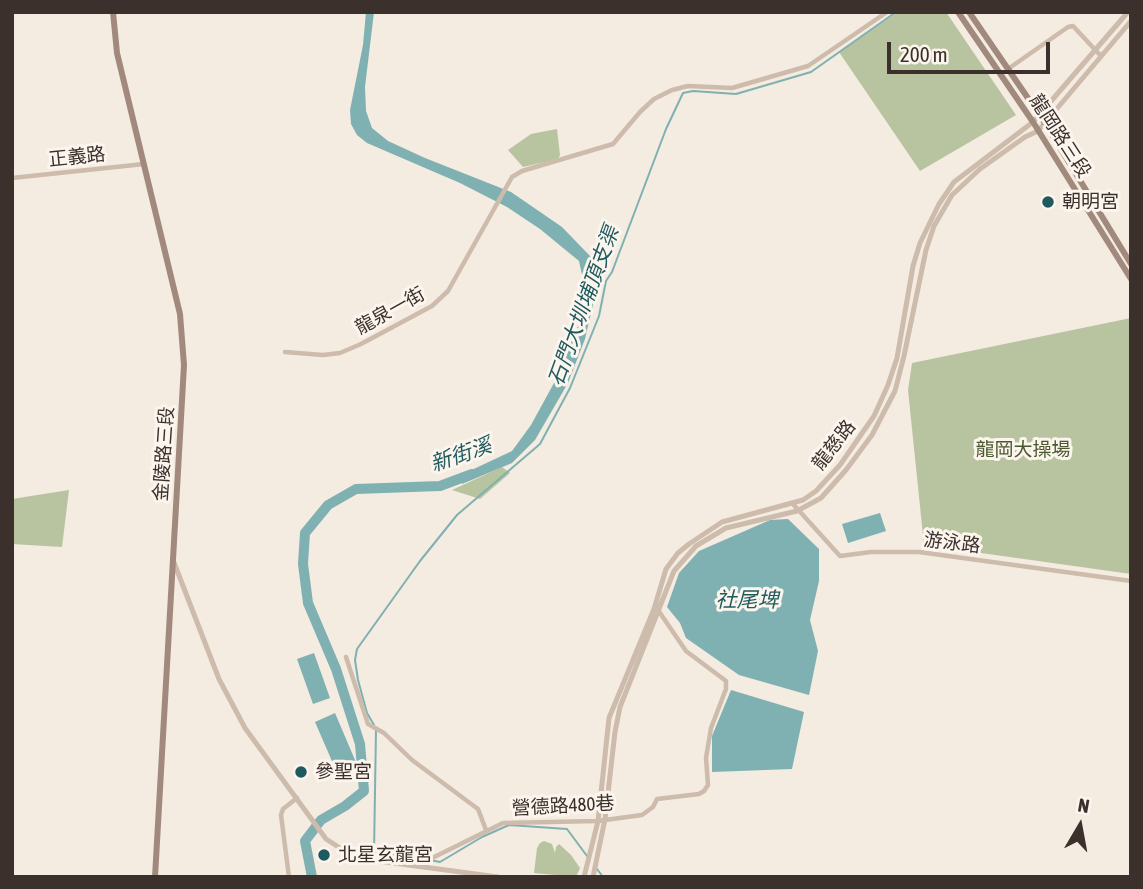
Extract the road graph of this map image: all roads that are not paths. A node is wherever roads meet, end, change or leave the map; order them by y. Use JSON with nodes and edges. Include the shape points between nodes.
{"nodes":[{"id":1,"x":113,"y":12,"type":"edge"},
{"id":2,"x":887,"y":12,"type":"edge"},
{"id":3,"x":958,"y":12,"type":"edge"},
{"id":4,"x":969,"y":12,"type":"edge"},
{"id":5,"x":1128,"y":12,"type":"edge"},
{"id":6,"x":1131,"y":22,"type":"edge"},
{"id":7,"x":1094,"y":48,"type":"junction"},
{"id":8,"x":1100,"y":55,"type":"junction"},
{"id":9,"x":1007,"y":70,"type":"junction"},
{"id":10,"x":1039,"y":114,"type":"junction"},
{"id":11,"x":1032,"y":122,"type":"junction"},
{"id":12,"x":1045,"y":122,"type":"junction"},
{"id":13,"x":1038,"y":131,"type":"junction"},
{"id":14,"x":144,"y":163,"type":"junction"},
{"id":15,"x":12,"y":178,"type":"edge"},
{"id":16,"x":1131,"y":264,"type":"edge"},
{"id":17,"x":1131,"y":279,"type":"edge"},
{"id":18,"x":285,"y":352,"type":"dead end"},
{"id":19,"x":843,"y":468,"type":"junction"},
{"id":20,"x":793,"y":504,"type":"junction"},
{"id":21,"x":797,"y":511,"type":"junction"},
{"id":22,"x":172,"y":557,"type":"junction"},
{"id":23,"x":1131,"y":581,"type":"edge"},
{"id":24,"x":657,"y":609,"type":"junction"},
{"id":25,"x":346,"y":657,"type":"dead end"},
{"id":26,"x":297,"y":798,"type":"junction"},
{"id":27,"x":605,"y":819,"type":"junction"},
{"id":28,"x":598,"y":821,"type":"junction"},
{"id":29,"x":486,"y":830,"type":"junction"},
{"id":30,"x":416,"y":866,"type":"junction"},
{"id":31,"x":155,"y":877,"type":"edge"},
{"id":32,"x":289,"y":877,"type":"edge"},
{"id":33,"x":498,"y":877,"type":"edge"},
{"id":34,"x":584,"y":877,"type":"edge"},
{"id":35,"x":593,"y":877,"type":"edge"}],
"edges":[{"from":1,"to":14,"type":"main road","name":"金陵路三段","via":[[115,40]]},
{"from":2,"to":18,"type":"street","name":"龍泉一街","via":[[808,66],[732,88],[672,90],[639,112],[613,144],[522,171],[512,177],[448,291],[432,306],[340,353]]},
{"from":3,"to":11,"type":"main road","name":"龍岡路三段"},
{"from":4,"to":9,"type":"main road","name":"龍岡路三段"},
{"from":5,"to":7,"type":"street","name":"龍慈路"},
{"from":6,"to":8,"type":"street","name":"龍慈路"},
{"from":7,"to":8,"type":"street"},
{"from":7,"to":9,"type":"street","via":[[1077,29],[1068,27]]},
{"from":7,"to":10,"type":"street","name":"龍慈路"},
{"from":8,"to":12,"type":"street","name":"龍慈路"},
{"from":9,"to":10,"type":"main road","name":"龍岡路三段"},
{"from":10,"to":11,"type":"street","name":"龍慈路"},
{"from":10,"to":12,"type":"main road","name":"龍岡路三段"},
{"from":11,"to":13,"type":"main road","name":"龍岡路三段"},
{"from":11,"to":19,"type":"street","name":"龍慈路","via":[[954,182],[928,223],[914,265],[888,386]]},
{"from":12,"to":13,"type":"street","name":"龍慈路"},
{"from":12,"to":16,"type":"main road","name":"龍岡路三段"},
{"from":13,"to":17,"type":"main road","name":"龍岡路三段"},
{"from":13,"to":19,"type":"street","name":"龍慈路","via":[[980,169],[952,195],[942,212],[926,250],[895,391],[872,435]]},
{"from":14,"to":15,"type":"street","name":"正義路"},
{"from":14,"to":22,"type":"main road","name":"金陵路三段","via":[[180,314],[184,365]]},
{"from":19,"to":20,"type":"street","name":"龍慈路"},
{"from":19,"to":21,"type":"street","name":"龍慈路","via":[[821,498]]},
{"from":20,"to":21,"type":"street","name":"游泳路"},
{"from":20,"to":24,"type":"street","name":"龍慈路","via":[[722,522],[689,544],[666,569]]},
{"from":21,"to":23,"type":"street","name":"游泳路","via":[[840,556],[919,552]]},
{"from":21,"to":24,"type":"street","name":"龍慈路","via":[[726,528],[696,546],[674,571]]},
{"from":22,"to":26,"type":"street","via":[[219,679],[245,728]]},
{"from":22,"to":31,"type":"main road","name":"金陵路三段"},
{"from":24,"to":27,"type":"street","name":"龍慈路","via":[[620,707]]},
{"from":24,"to":27,"type":"street","name":"營德路480巷","via":[[686,651],[726,681],[711,728],[708,785],[699,794],[657,799],[642,815]]},
{"from":24,"to":28,"type":"street","name":"龍慈路","via":[[609,718]]},
{"from":25,"to":29,"type":"street","via":[[368,724],[478,809]]},
{"from":26,"to":30,"type":"street","via":[[326,839],[354,856]]},
{"from":26,"to":32,"type":"street","via":[[281,815]]},
{"from":27,"to":28,"type":"street","name":"營德路480巷"},
{"from":27,"to":35,"type":"street","name":"龍慈路"},
{"from":28,"to":29,"type":"street","name":"營德路480巷","via":[[503,823]]},
{"from":28,"to":34,"type":"street","name":"龍慈路"},
{"from":29,"to":30,"type":"street","name":"營德路480巷"},
{"from":30,"to":33,"type":"street"}]}
